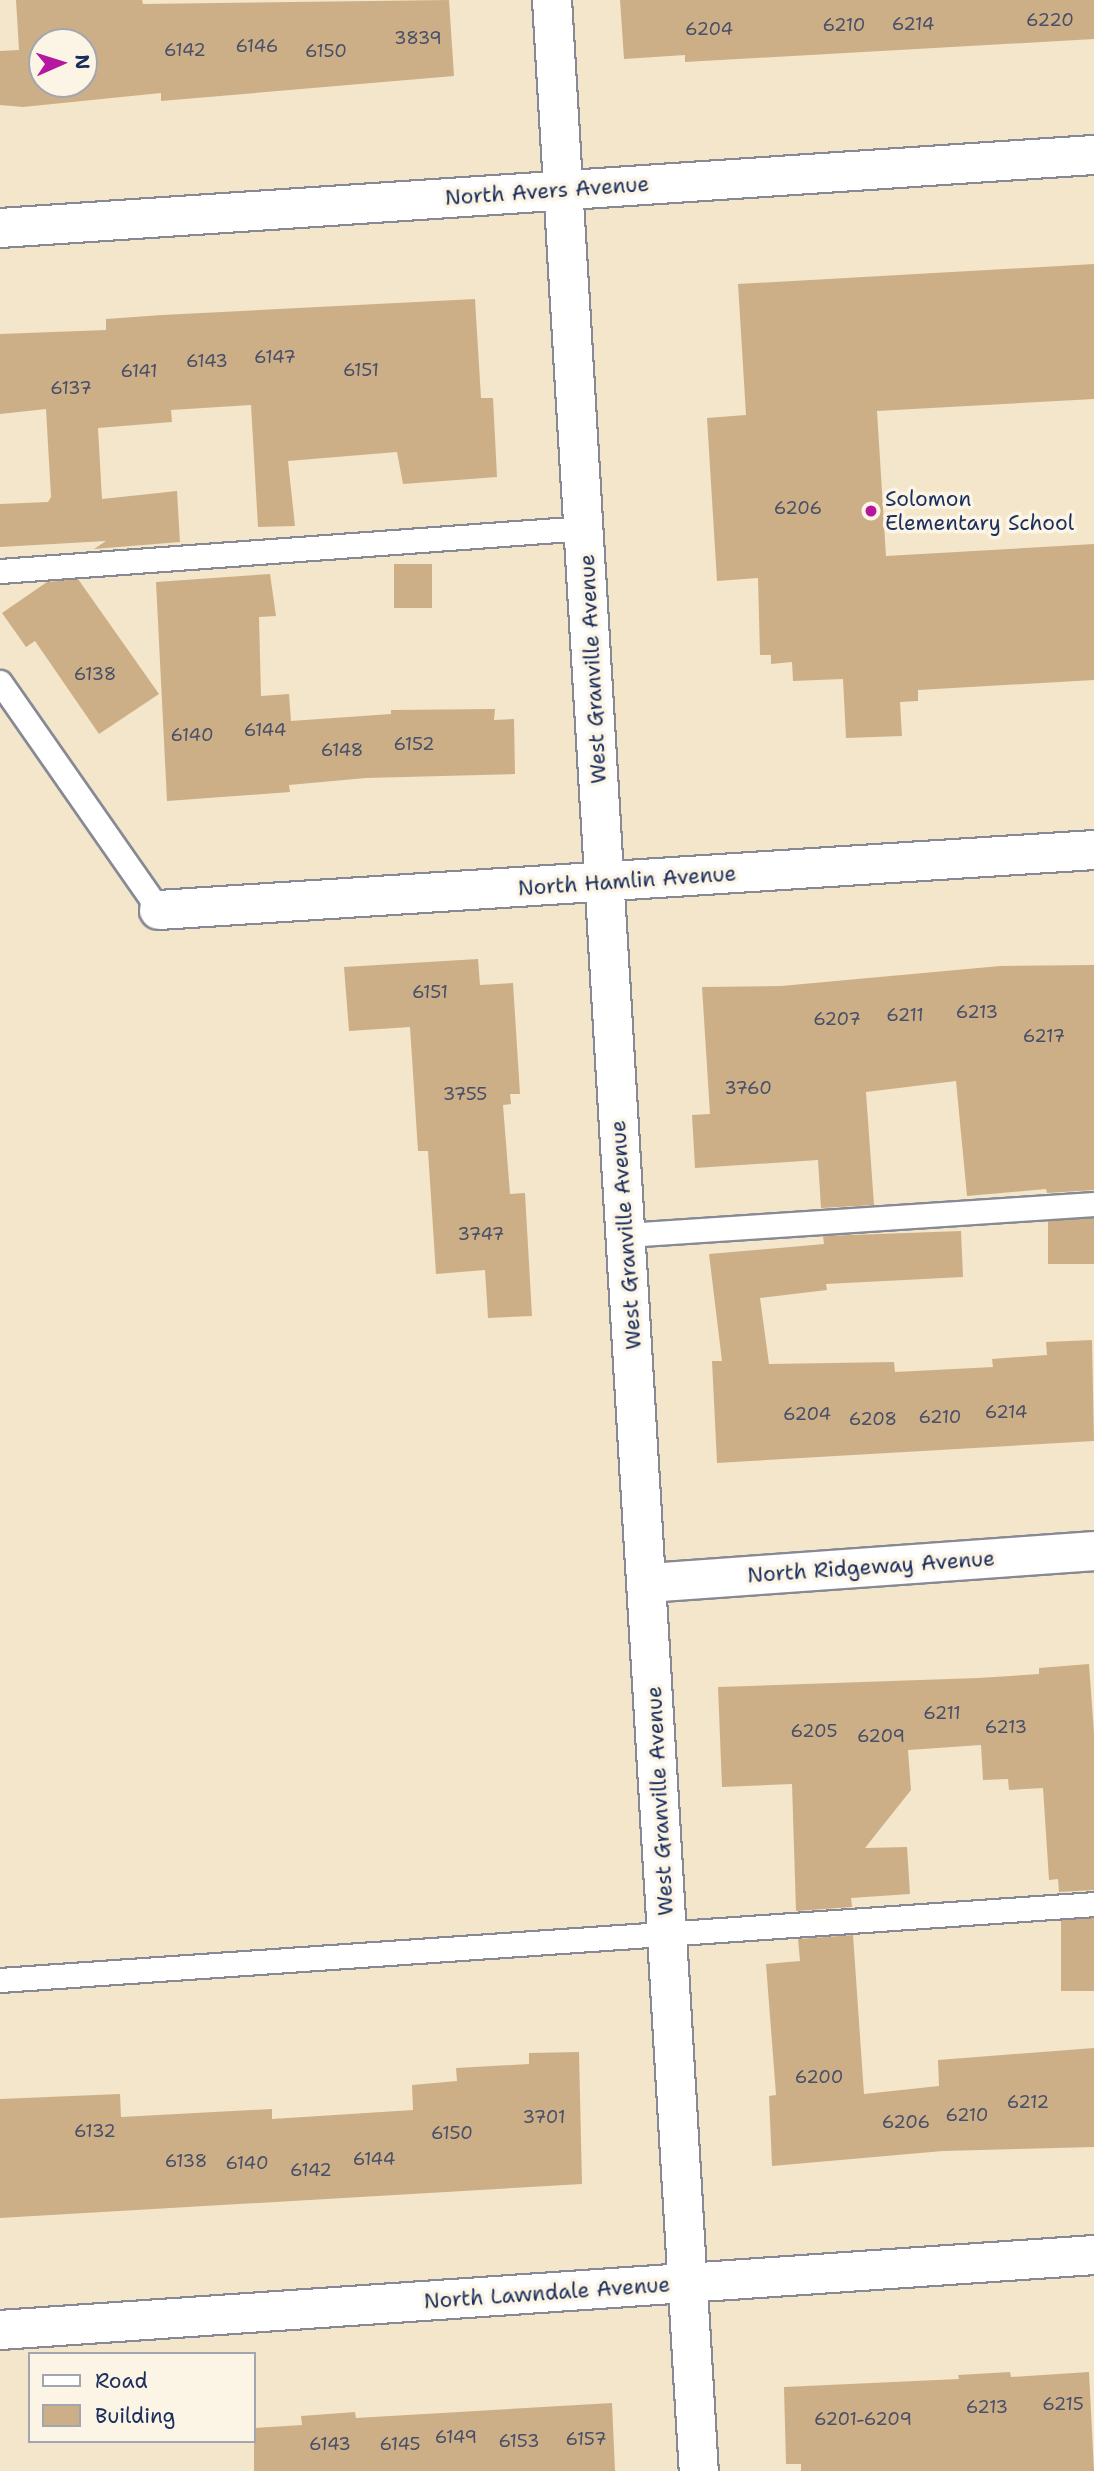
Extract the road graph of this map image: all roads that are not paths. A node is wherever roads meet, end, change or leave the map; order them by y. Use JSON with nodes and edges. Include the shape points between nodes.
{"nodes":[{"id":1,"x":552,"y":0,"type":"edge"},
{"id":2,"x":1094,"y":155,"type":"edge"},
{"id":3,"x":564,"y":190,"type":"junction"},
{"id":4,"x":0,"y":228,"type":"edge"},
{"id":5,"x":584,"y":528,"type":"junction"},
{"id":6,"x":0,"y":571,"type":"edge"},
{"id":7,"x":0,"y":682,"type":"edge"},
{"id":8,"x":1094,"y":849,"type":"edge"},
{"id":9,"x":605,"y":883,"type":"junction"},
{"id":10,"x":159,"y":910,"type":"joint"},
{"id":11,"x":1094,"y":1204,"type":"edge"},
{"id":12,"x":626,"y":1235,"type":"junction"},
{"id":13,"x":1094,"y":1551,"type":"edge"},
{"id":14,"x":648,"y":1583,"type":"junction"},
{"id":15,"x":1094,"y":1904,"type":"edge"},
{"id":16,"x":668,"y":1934,"type":"junction"},
{"id":17,"x":0,"y":1980,"type":"edge"},
{"id":18,"x":1094,"y":2255,"type":"edge"},
{"id":19,"x":688,"y":2283,"type":"junction"},
{"id":20,"x":0,"y":2330,"type":"edge"},
{"id":21,"x":699,"y":2471,"type":"edge"}],
"edges":[{"from":1,"to":3,"type":"street","name":"West Granville Avenue"},
{"from":2,"to":3,"type":"street","name":"North Avers Avenue"},
{"from":3,"to":4,"type":"street","name":"North Avers Avenue"},
{"from":3,"to":5,"type":"street","name":"West Granville Avenue"},
{"from":5,"to":6,"type":"lane"},
{"from":5,"to":9,"type":"street","name":"West Granville Avenue"},
{"from":7,"to":10,"type":"lane"},
{"from":8,"to":9,"type":"street","name":"North Hamlin Avenue"},
{"from":9,"to":10,"type":"street","name":"North Hamlin Avenue"},
{"from":9,"to":12,"type":"street","name":"West Granville Avenue"},
{"from":11,"to":12,"type":"lane"},
{"from":12,"to":14,"type":"street","name":"West Granville Avenue"},
{"from":13,"to":14,"type":"street","name":"North Ridgeway Avenue"},
{"from":14,"to":16,"type":"street","name":"West Granville Avenue"},
{"from":15,"to":16,"type":"lane"},
{"from":16,"to":17,"type":"lane"},
{"from":16,"to":19,"type":"street","name":"West Granville Avenue"},
{"from":18,"to":19,"type":"street","name":"North Lawndale Avenue"},
{"from":19,"to":20,"type":"street","name":"North Lawndale Avenue"},
{"from":19,"to":21,"type":"street","name":"West Granville Avenue"}]}
